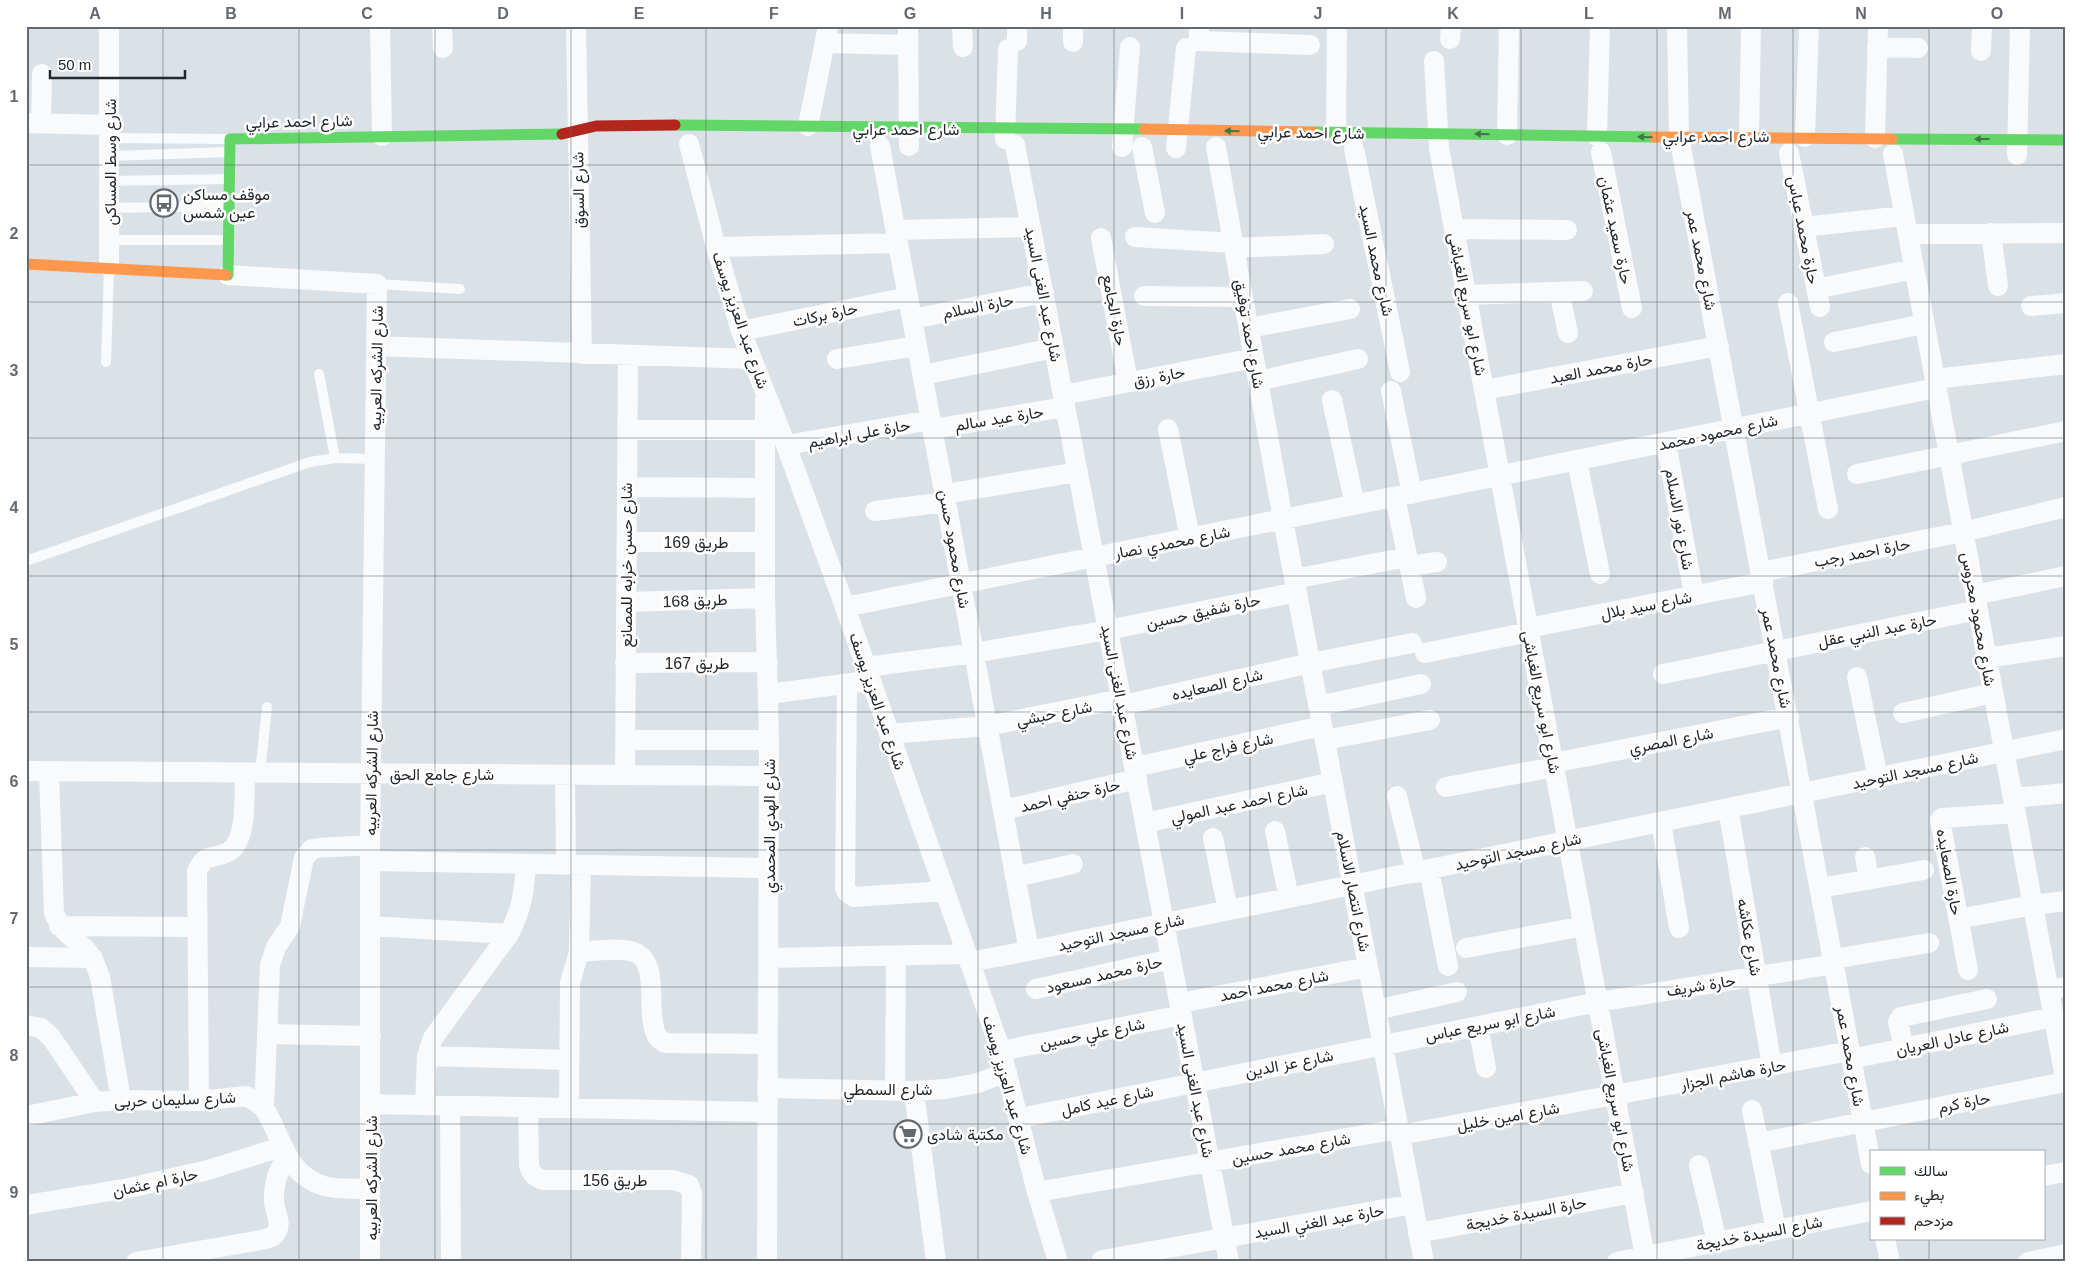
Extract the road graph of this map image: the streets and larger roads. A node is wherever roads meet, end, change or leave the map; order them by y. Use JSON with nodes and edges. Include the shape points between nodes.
{"nodes":[{"id":1,"x":109,"y":26,"type":"edge"},
{"id":2,"x":380,"y":26,"type":"edge"},
{"id":3,"x":442,"y":26,"type":"edge"},
{"id":4,"x":576,"y":26,"type":"edge"},
{"id":5,"x":962,"y":26,"type":"edge"},
{"id":6,"x":1198,"y":26,"type":"edge"},
{"id":7,"x":1337,"y":26,"type":"edge"},
{"id":8,"x":1510,"y":26,"type":"edge"},
{"id":9,"x":1600,"y":26,"type":"edge"},
{"id":10,"x":1677,"y":26,"type":"edge"},
{"id":11,"x":1751,"y":26,"type":"edge"},
{"id":12,"x":1809,"y":26,"type":"edge"},
{"id":13,"x":1878,"y":26,"type":"edge"},
{"id":14,"x":1982,"y":26,"type":"edge"},
{"id":15,"x":2020,"y":26,"type":"edge"},
{"id":16,"x":826,"y":35,"type":"edge"},
{"id":17,"x":908,"y":36,"type":"edge"},
{"id":18,"x":1014,"y":39,"type":"edge"},
{"id":19,"x":1310,"y":45,"type":"dead end"},
{"id":20,"x":963,"y":47,"type":"dead end"},
{"id":21,"x":1130,"y":47,"type":"dead end"},
{"id":22,"x":1878,"y":47,"type":"junction"},
{"id":23,"x":443,"y":48,"type":"dead end"},
{"id":24,"x":1186,"y":48,"type":"dead end"},
{"id":25,"x":1918,"y":48,"type":"dead end"},
{"id":26,"x":1981,"y":51,"type":"dead end"},
{"id":27,"x":1434,"y":60,"type":"dead end"},
{"id":28,"x":42,"y":74,"type":"dead end"},
{"id":29,"x":34,"y":123,"type":"edge"},
{"id":30,"x":808,"y":126,"type":"junction"},
{"id":31,"x":1507,"y":135,"type":"junction"},
{"id":32,"x":382,"y":136,"type":"junction"},
{"id":33,"x":1749,"y":137,"type":"junction"},
{"id":34,"x":581,"y":138,"type":"junction"},
{"id":35,"x":110,"y":140,"type":"junction"},
{"id":36,"x":2066,"y":140,"type":"edge"},
{"id":37,"x":1009,"y":142,"type":"junction"},
{"id":38,"x":897,"y":143,"type":"junction"},
{"id":39,"x":1178,"y":143,"type":"junction"},
{"id":40,"x":689,"y":144,"type":"dead end"},
{"id":41,"x":1130,"y":144,"type":"junction"},
{"id":42,"x":1349,"y":145,"type":"junction"},
{"id":43,"x":1439,"y":145,"type":"junction"},
{"id":44,"x":1217,"y":147,"type":"dead end"},
{"id":45,"x":1600,"y":148,"type":"junction"},
{"id":46,"x":1681,"y":148,"type":"junction"},
{"id":47,"x":1793,"y":149,"type":"junction"},
{"id":48,"x":1888,"y":150,"type":"junction"},
{"id":49,"x":2017,"y":151,"type":"junction"},
{"id":50,"x":1155,"y":213,"type":"dead end"},
{"id":51,"x":1906,"y":225,"type":"junction"},
{"id":52,"x":1031,"y":227,"type":"junction"},
{"id":53,"x":1803,"y":227,"type":"junction"},
{"id":54,"x":1454,"y":229,"type":"junction"},
{"id":55,"x":1567,"y":230,"type":"dead end"},
{"id":56,"x":2066,"y":232,"type":"edge"},
{"id":57,"x":1991,"y":233,"type":"junction"},
{"id":58,"x":897,"y":237,"type":"junction"},
{"id":59,"x":1135,"y":237,"type":"dead end"},
{"id":60,"x":1101,"y":238,"type":"dead end"},
{"id":61,"x":1324,"y":244,"type":"dead end"},
{"id":62,"x":1234,"y":245,"type":"junction"},
{"id":63,"x":716,"y":247,"type":"junction"},
{"id":64,"x":26,"y":264,"type":"edge"},
{"id":65,"x":109,"y":267,"type":"junction"},
{"id":66,"x":1914,"y":269,"type":"junction"},
{"id":67,"x":228,"y":275,"type":"junction"},
{"id":68,"x":1998,"y":286,"type":"dead end"},
{"id":69,"x":1583,"y":291,"type":"dead end"},
{"id":70,"x":1559,"y":292,"type":"junction"},
{"id":71,"x":1044,"y":293,"type":"junction"},
{"id":72,"x":1466,"y":295,"type":"junction"},
{"id":73,"x":908,"y":296,"type":"junction"},
{"id":74,"x":1144,"y":296,"type":"dead end"},
{"id":75,"x":1243,"y":297,"type":"junction"},
{"id":76,"x":1788,"y":303,"type":"dead end"},
{"id":77,"x":2066,"y":303,"type":"edge"},
{"id":78,"x":2031,"y":306,"type":"dead end"},
{"id":79,"x":1632,"y":308,"type":"dead end"},
{"id":80,"x":1350,"y":309,"type":"dead end"},
{"id":81,"x":912,"y":319,"type":"junction"},
{"id":82,"x":1924,"y":324,"type":"junction"},
{"id":83,"x":1249,"y":328,"type":"junction"},
{"id":84,"x":741,"y":331,"type":"junction"},
{"id":85,"x":1568,"y":332,"type":"dead end"},
{"id":86,"x":1834,"y":342,"type":"dead end"},
{"id":87,"x":376,"y":346,"type":"junction"},
{"id":88,"x":917,"y":346,"type":"junction"},
{"id":89,"x":1719,"y":346,"type":"junction"},
{"id":90,"x":1054,"y":348,"type":"junction"},
{"id":91,"x":582,"y":354,"type":"junction"},
{"id":92,"x":628,"y":356,"type":"junction"},
{"id":93,"x":1254,"y":358,"type":"junction"},
{"id":94,"x":752,"y":359,"type":"junction"},
{"id":95,"x":837,"y":359,"type":"dead end"},
{"id":96,"x":1358,"y":359,"type":"dead end"},
{"id":97,"x":2066,"y":364,"type":"edge"},
{"id":98,"x":1400,"y":372,"type":"dead end"},
{"id":99,"x":923,"y":375,"type":"junction"},
{"id":100,"x":1258,"y":381,"type":"junction"},
{"id":101,"x":1128,"y":382,"type":"junction"},
{"id":102,"x":1935,"y":383,"type":"junction"},
{"id":103,"x":765,"y":390,"type":"junction"},
{"id":104,"x":1484,"y":390,"type":"junction"},
{"id":105,"x":1390,"y":391,"type":"dead end"},
{"id":106,"x":1332,"y":400,"type":"dead end"},
{"id":107,"x":1064,"y":401,"type":"junction"},
{"id":108,"x":1810,"y":413,"type":"junction"},
{"id":109,"x":932,"y":424,"type":"junction"},
{"id":110,"x":1168,"y":429,"type":"dead end"},
{"id":111,"x":1734,"y":429,"type":"junction"},
{"id":112,"x":627,"y":430,"type":"junction"},
{"id":113,"x":764,"y":430,"type":"junction"},
{"id":114,"x":2066,"y":431,"type":"edge"},
{"id":115,"x":1666,"y":443,"type":"junction"},
{"id":116,"x":786,"y":445,"type":"junction"},
{"id":117,"x":1949,"y":456,"type":"junction"},
{"id":118,"x":1577,"y":461,"type":"junction"},
{"id":119,"x":1078,"y":472,"type":"junction"},
{"id":120,"x":1858,"y":474,"type":"dead end"},
{"id":121,"x":1500,"y":476,"type":"junction"},
{"id":122,"x":627,"y":487,"type":"junction"},
{"id":123,"x":764,"y":488,"type":"junction"},
{"id":124,"x":1403,"y":496,"type":"junction"},
{"id":125,"x":945,"y":498,"type":"junction"},
{"id":126,"x":1355,"y":505,"type":"junction"},
{"id":127,"x":2066,"y":507,"type":"edge"},
{"id":128,"x":1828,"y":509,"type":"dead end"},
{"id":129,"x":875,"y":510,"type":"dead end"},
{"id":130,"x":1283,"y":520,"type":"junction"},
{"id":131,"x":1963,"y":532,"type":"junction"},
{"id":132,"x":1190,"y":538,"type":"junction"},
{"id":133,"x":627,"y":542,"type":"junction"},
{"id":134,"x":765,"y":542,"type":"junction"},
{"id":135,"x":1094,"y":558,"type":"junction"},
{"id":136,"x":1408,"y":561,"type":"junction"},
{"id":137,"x":1437,"y":562,"type":"dead end"},
{"id":138,"x":1600,"y":574,"type":"dead end"},
{"id":139,"x":2066,"y":576,"type":"edge"},
{"id":140,"x":1762,"y":577,"type":"junction"},
{"id":141,"x":961,"y":585,"type":"junction"},
{"id":142,"x":1296,"y":585,"type":"junction"},
{"id":143,"x":1694,"y":595,"type":"junction"},
{"id":144,"x":765,"y":598,"type":"junction"},
{"id":145,"x":1416,"y":598,"type":"dead end"},
{"id":146,"x":626,"y":602,"type":"junction"},
{"id":147,"x":1976,"y":602,"type":"junction"},
{"id":148,"x":845,"y":607,"type":"junction"},
{"id":149,"x":1108,"y":630,"type":"junction"},
{"id":150,"x":1529,"y":630,"type":"junction"},
{"id":151,"x":2066,"y":646,"type":"edge"},
{"id":152,"x":1419,"y":648,"type":"joint"},
{"id":153,"x":1776,"y":650,"type":"junction"},
{"id":154,"x":974,"y":653,"type":"junction"},
{"id":155,"x":1986,"y":658,"type":"junction"},
{"id":156,"x":768,"y":662,"type":"junction"},
{"id":157,"x":626,"y":663,"type":"junction"},
{"id":158,"x":1310,"y":663,"type":"junction"},
{"id":159,"x":868,"y":674,"type":"junction"},
{"id":160,"x":1663,"y":674,"type":"dead end"},
{"id":161,"x":1856,"y":677,"type":"dead end"},
{"id":162,"x":847,"y":684,"type":"junction"},
{"id":163,"x":1421,"y":684,"type":"dead end"},
{"id":164,"x":1993,"y":693,"type":"junction"},
{"id":165,"x":768,"y":694,"type":"junction"},
{"id":166,"x":1122,"y":702,"type":"junction"},
{"id":167,"x":1318,"y":706,"type":"junction"},
{"id":168,"x":1903,"y":713,"type":"dead end"},
{"id":169,"x":1788,"y":717,"type":"junction"},
{"id":170,"x":1430,"y":720,"type":"dead end"},
{"id":171,"x":987,"y":726,"type":"junction"},
{"id":172,"x":1324,"y":733,"type":"junction"},
{"id":173,"x":890,"y":734,"type":"junction"},
{"id":174,"x":2066,"y":739,"type":"edge"},
{"id":175,"x":625,"y":740,"type":"junction"},
{"id":176,"x":769,"y":740,"type":"junction"},
{"id":177,"x":2004,"y":752,"type":"junction"},
{"id":178,"x":1554,"y":765,"type":"junction"},
{"id":179,"x":26,"y":771,"type":"edge"},
{"id":180,"x":49,"y":772,"type":"junction"},
{"id":181,"x":253,"y":773,"type":"junction"},
{"id":182,"x":1136,"y":773,"type":"junction"},
{"id":183,"x":371,"y":774,"type":"junction"},
{"id":184,"x":565,"y":775,"type":"junction"},
{"id":185,"x":625,"y":775,"type":"junction"},
{"id":186,"x":768,"y":776,"type":"junction"},
{"id":187,"x":1878,"y":778,"type":"junction"},
{"id":188,"x":1333,"y":782,"type":"junction"},
{"id":189,"x":1446,"y":787,"type":"dead end"},
{"id":190,"x":1803,"y":793,"type":"junction"},
{"id":191,"x":2066,"y":793,"type":"edge"},
{"id":192,"x":1397,"y":796,"type":"dead end"},
{"id":193,"x":2014,"y":805,"type":"junction"},
{"id":194,"x":1728,"y":808,"type":"junction"},
{"id":195,"x":1003,"y":810,"type":"junction"},
{"id":196,"x":1660,"y":822,"type":"junction"},
{"id":197,"x":1145,"y":823,"type":"junction"},
{"id":198,"x":1275,"y":831,"type":"dead end"},
{"id":199,"x":1213,"y":838,"type":"dead end"},
{"id":200,"x":1568,"y":841,"type":"junction"},
{"id":201,"x":370,"y":853,"type":"junction"},
{"id":202,"x":1865,"y":857,"type":"dead end"},
{"id":203,"x":526,"y":864,"type":"junction"},
{"id":204,"x":1073,"y":864,"type":"dead end"},
{"id":205,"x":574,"y":865,"type":"junction"},
{"id":206,"x":768,"y":868,"type":"junction"},
{"id":207,"x":1924,"y":870,"type":"dead end"},
{"id":208,"x":1423,"y":871,"type":"junction"},
{"id":209,"x":1015,"y":877,"type":"junction"},
{"id":210,"x":1869,"y":880,"type":"junction"},
{"id":211,"x":1352,"y":886,"type":"junction"},
{"id":212,"x":1820,"y":888,"type":"junction"},
{"id":213,"x":945,"y":891,"type":"junction"},
{"id":214,"x":1289,"y":898,"type":"junction"},
{"id":215,"x":2066,"y":901,"type":"edge"},
{"id":216,"x":2033,"y":905,"type":"junction"},
{"id":217,"x":1228,"y":910,"type":"junction"},
{"id":218,"x":1958,"y":919,"type":"junction"},
{"id":219,"x":1164,"y":923,"type":"junction"},
{"id":220,"x":59,"y":926,"type":"junction"},
{"id":221,"x":370,"y":926,"type":"junction"},
{"id":222,"x":1584,"y":926,"type":"junction"},
{"id":223,"x":197,"y":927,"type":"junction"},
{"id":224,"x":1679,"y":928,"type":"dead end"},
{"id":225,"x":509,"y":934,"type":"junction"},
{"id":226,"x":1929,"y":943,"type":"dead end"},
{"id":227,"x":1466,"y":948,"type":"dead end"},
{"id":228,"x":579,"y":952,"type":"junction"},
{"id":229,"x":1029,"y":952,"type":"junction"},
{"id":230,"x":896,"y":956,"type":"junction"},
{"id":231,"x":26,"y":957,"type":"edge"},
{"id":232,"x":93,"y":958,"type":"junction"},
{"id":233,"x":769,"y":958,"type":"junction"},
{"id":234,"x":968,"y":958,"type":"junction"},
{"id":235,"x":1171,"y":959,"type":"junction"},
{"id":236,"x":1834,"y":961,"type":"junction"},
{"id":237,"x":1448,"y":966,"type":"dead end"},
{"id":238,"x":1368,"y":967,"type":"junction"},
{"id":239,"x":1968,"y":970,"type":"dead end"},
{"id":240,"x":1756,"y":976,"type":"junction"},
{"id":241,"x":2057,"y":988,"type":"edge"},
{"id":242,"x":1036,"y":990,"type":"dead end"},
{"id":243,"x":1457,"y":992,"type":"dead end"},
{"id":244,"x":1986,"y":1000,"type":"dead end"},
{"id":245,"x":1598,"y":1002,"type":"junction"},
{"id":246,"x":1181,"y":1009,"type":"junction"},
{"id":247,"x":1376,"y":1010,"type":"junction"},
{"id":248,"x":2054,"y":1017,"type":"junction"},
{"id":249,"x":26,"y":1025,"type":"edge"},
{"id":250,"x":1478,"y":1026,"type":"junction"},
{"id":251,"x":267,"y":1034,"type":"junction"},
{"id":252,"x":371,"y":1036,"type":"junction"},
{"id":253,"x":767,"y":1044,"type":"junction"},
{"id":254,"x":1383,"y":1045,"type":"junction"},
{"id":255,"x":1904,"y":1048,"type":"junction"},
{"id":256,"x":1001,"y":1051,"type":"junction"},
{"id":257,"x":1850,"y":1055,"type":"junction"},
{"id":258,"x":427,"y":1056,"type":"junction"},
{"id":259,"x":569,"y":1060,"type":"junction"},
{"id":260,"x":1772,"y":1066,"type":"junction"},
{"id":261,"x":1486,"y":1068,"type":"dead end"},
{"id":262,"x":1007,"y":1072,"type":"junction"},
{"id":263,"x":1195,"y":1082,"type":"junction"},
{"id":264,"x":2066,"y":1083,"type":"edge"},
{"id":265,"x":767,"y":1088,"type":"junction"},
{"id":266,"x":905,"y":1091,"type":"junction"},
{"id":267,"x":1616,"y":1096,"type":"junction"},
{"id":268,"x":121,"y":1100,"type":"junction"},
{"id":269,"x":94,"y":1102,"type":"junction"},
{"id":270,"x":199,"y":1102,"type":"junction"},
{"id":271,"x":371,"y":1104,"type":"junction"},
{"id":272,"x":425,"y":1105,"type":"junction"},
{"id":273,"x":450,"y":1106,"type":"junction"},
{"id":274,"x":528,"y":1107,"type":"junction"},
{"id":275,"x":569,"y":1108,"type":"junction"},
{"id":276,"x":264,"y":1109,"type":"junction"},
{"id":277,"x":1752,"y":1110,"type":"dead end"},
{"id":278,"x":767,"y":1112,"type":"junction"},
{"id":279,"x":26,"y":1116,"type":"edge"},
{"id":280,"x":1020,"y":1118,"type":"junction"},
{"id":281,"x":1863,"y":1122,"type":"junction"},
{"id":282,"x":1399,"y":1132,"type":"junction"},
{"id":283,"x":1758,"y":1143,"type":"junction"},
{"id":284,"x":284,"y":1152,"type":"junction"},
{"id":285,"x":1870,"y":1159,"type":"edge"},
{"id":286,"x":1210,"y":1162,"type":"junction"},
{"id":287,"x":1699,"y":1165,"type":"dead end"},
{"id":288,"x":2066,"y":1172,"type":"edge"},
{"id":289,"x":2044,"y":1176,"type":"edge"},
{"id":290,"x":370,"y":1189,"type":"junction"},
{"id":291,"x":1037,"y":1192,"type":"junction"},
{"id":292,"x":1634,"y":1193,"type":"junction"},
{"id":293,"x":1413,"y":1204,"type":"junction"},
{"id":294,"x":26,"y":1205,"type":"edge"},
{"id":295,"x":1870,"y":1211,"type":"edge"},
{"id":296,"x":1776,"y":1230,"type":"junction"},
{"id":297,"x":1418,"y":1233,"type":"junction"},
{"id":298,"x":1225,"y":1239,"type":"junction"},
{"id":299,"x":1885,"y":1240,"type":"edge"},
{"id":300,"x":1717,"y":1242,"type":"junction"},
{"id":301,"x":2066,"y":1254,"type":"edge"},
{"id":302,"x":218,"y":1255,"type":"edge"},
{"id":303,"x":1646,"y":1259,"type":"edge"},
{"id":304,"x":1102,"y":1260,"type":"dead end"},
{"id":305,"x":136,"y":1262,"type":"edge"},
{"id":306,"x":370,"y":1262,"type":"edge"},
{"id":307,"x":451,"y":1262,"type":"edge"},
{"id":308,"x":691,"y":1262,"type":"edge"},
{"id":309,"x":767,"y":1262,"type":"edge"},
{"id":310,"x":936,"y":1262,"type":"edge"},
{"id":311,"x":1058,"y":1262,"type":"edge"},
{"id":312,"x":1229,"y":1262,"type":"edge"},
{"id":313,"x":1424,"y":1262,"type":"edge"},
{"id":314,"x":1617,"y":1262,"type":"edge"},
{"id":315,"x":1890,"y":1262,"type":"edge"},
{"id":316,"x":2028,"y":1262,"type":"edge"}],
"edges":[{"from":1,"to":35,"type":"street","name":"شارع وسط المساكن"},
{"from":2,"to":32,"type":"street"},
{"from":3,"to":23,"type":"street"},
{"from":4,"to":34,"type":"street","name":"شارع السوق"},
{"from":5,"to":20,"type":"street"},
{"from":6,"to":19,"type":"street","via":[[1198,41]]},
{"from":7,"to":42,"type":"street","name":"شارع محمد السيد"},
{"from":8,"to":31,"type":"street"},
{"from":9,"to":45,"type":"street","name":"حارة سعيد عثمان"},
{"from":10,"to":46,"type":"street","name":"شارع محمد عمر"},
{"from":11,"to":33,"type":"street"},
{"from":12,"to":47,"type":"street","name":"حارة محمد عباس"},
{"from":13,"to":22,"type":"street","name":"شارع محمود محروس"},
{"from":14,"to":26,"type":"street"},
{"from":15,"to":49,"type":"street"},
{"from":16,"to":17,"type":"street"},
{"from":16,"to":30,"type":"street"},
{"from":17,"to":38,"type":"street","name":"شارع محمود حسن"},
{"from":18,"to":37,"type":"street","name":"شارع عبد الغنى السيد"},
{"from":21,"to":41,"type":"street"},
{"from":22,"to":25,"type":"street"},
{"from":22,"to":48,"type":"street","name":"شارع محمود محروس"},
{"from":24,"to":39,"type":"street"},
{"from":27,"to":43,"type":"street","name":"شارع ابو سريع الغباشى"},
{"from":28,"to":29,"type":"street"},
{"from":29,"to":35,"type":"street"},
{"from":30,"to":34,"type":"street","name":"شارع احمد عرابي","via":[[614,126]]},
{"from":30,"to":38,"type":"street","name":"شارع احمد عرابي"},
{"from":31,"to":43,"type":"street","name":"شارع احمد عرابي","one_way":true},
{"from":31,"to":45,"type":"street","name":"شارع احمد عرابي"},
{"from":32,"to":34,"type":"street","name":"شارع احمد عرابي","via":[[556,135]]},
{"from":32,"to":67,"type":"street","name":"شارع احمد عرابي","via":[[230,139]]},
{"from":33,"to":46,"type":"street","name":"شارع احمد عرابي"},
{"from":33,"to":47,"type":"street","name":"شارع احمد عرابي"},
{"from":34,"to":91,"type":"street","name":"شارع السوق"},
{"from":35,"to":65,"type":"street","name":"شارع وسط المساكن"},
{"from":36,"to":49,"type":"street","name":"شارع احمد عرابي"},
{"from":37,"to":38,"type":"street","name":"شارع احمد عرابي"},
{"from":37,"to":41,"type":"street","name":"شارع احمد عرابي"},
{"from":37,"to":52,"type":"street","name":"شارع عبد الغنى السيد"},
{"from":38,"to":58,"type":"street","name":"شارع محمود حسن"},
{"from":39,"to":41,"type":"street","name":"شارع احمد عرابي"},
{"from":42,"to":39,"type":"street","name":"شارع احمد عرابي","one_way":true},
{"from":40,"to":63,"type":"street","name":"شارع عبد العزيز يوسف"},
{"from":41,"to":50,"type":"street"},
{"from":42,"to":43,"type":"street","name":"شارع احمد عرابي"},
{"from":42,"to":98,"type":"street","name":"شارع محمد السيد"},
{"from":43,"to":54,"type":"street","name":"شارع ابو سريع الغباشى"},
{"from":44,"to":62,"type":"street","name":"شارع احمد توفيق"},
{"from":46,"to":45,"type":"street","name":"شارع احمد عرابي","one_way":true},
{"from":45,"to":79,"type":"street","name":"حارة سعيد عثمان"},
{"from":46,"to":89,"type":"street","name":"شارع محمد عمر"},
{"from":47,"to":48,"type":"street","name":"شارع احمد عرابي"},
{"from":47,"to":53,"type":"street","name":"حارة محمد عباس"},
{"from":49,"to":48,"type":"street","name":"شارع احمد عرابي","one_way":true},
{"from":48,"to":51,"type":"street","name":"شارع محمود محروس"},
{"from":51,"to":53,"type":"street"},
{"from":51,"to":57,"type":"street"},
{"from":51,"to":66,"type":"street","name":"شارع محمود محروس"},
{"from":52,"to":58,"type":"street"},
{"from":52,"to":71,"type":"street","name":"شارع عبد الغنى السيد"},
{"from":53,"to":66,"type":"street","name":"حارة محمد عباس","via":[[1818,298]]},
{"from":54,"to":55,"type":"street"},
{"from":54,"to":72,"type":"street","name":"شارع ابو سريع الغباشى"},
{"from":56,"to":57,"type":"street"},
{"from":57,"to":68,"type":"street"},
{"from":58,"to":63,"type":"street"},
{"from":58,"to":73,"type":"street","name":"شارع محمود حسن"},
{"from":59,"to":62,"type":"street"},
{"from":60,"to":101,"type":"street","name":"حارة الجامع"},
{"from":61,"to":62,"type":"street"},
{"from":62,"to":75,"type":"street","name":"شارع احمد توفيق"},
{"from":63,"to":84,"type":"street","name":"شارع عبد العزيز يوسف"},
{"from":64,"to":65,"type":"street"},
{"from":65,"to":67,"type":"street"},
{"from":66,"to":82,"type":"street","name":"شارع محمود محروس"},
{"from":67,"to":87,"type":"street","name":"شارع الشركه العربيه","via":[[377,284]]},
{"from":69,"to":70,"type":"street"},
{"from":70,"to":72,"type":"street"},
{"from":70,"to":85,"type":"street"},
{"from":71,"to":81,"type":"street","name":"حارة السلام"},
{"from":71,"to":90,"type":"street","name":"شارع عبد الغنى السيد"},
{"from":72,"to":104,"type":"street","name":"شارع ابو سريع الغباشى"},
{"from":73,"to":81,"type":"street","name":"شارع محمود حسن"},
{"from":73,"to":84,"type":"street","name":"حارة بركات"},
{"from":74,"to":75,"type":"street"},
{"from":75,"to":83,"type":"street","name":"شارع احمد توفيق"},
{"from":76,"to":108,"type":"street"},
{"from":77,"to":78,"type":"street"},
{"from":80,"to":83,"type":"street"},
{"from":81,"to":88,"type":"street","name":"شارع محمود حسن"},
{"from":82,"to":86,"type":"street"},
{"from":82,"to":102,"type":"street","name":"شارع محمود محروس"},
{"from":83,"to":93,"type":"street","name":"شارع احمد توفيق"},
{"from":84,"to":94,"type":"street","name":"شارع عبد العزيز يوسف"},
{"from":87,"to":91,"type":"street"},
{"from":87,"to":183,"type":"street","name":"شارع الشركه العربيه"},
{"from":88,"to":95,"type":"street"},
{"from":88,"to":99,"type":"street","name":"شارع محمود حسن"},
{"from":89,"to":104,"type":"street","name":"حارة محمد العبد"},
{"from":89,"to":111,"type":"street","name":"شارع محمد عمر"},
{"from":90,"to":99,"type":"street"},
{"from":90,"to":107,"type":"street","name":"شارع عبد الغنى السيد"},
{"from":91,"to":92,"type":"street"},
{"from":92,"to":94,"type":"street"},
{"from":92,"to":112,"type":"street","name":"شارع حسن خرابه للمصانع"},
{"from":93,"to":100,"type":"street","name":"شارع احمد توفيق"},
{"from":93,"to":101,"type":"street","name":"حارة رزق"},
{"from":94,"to":103,"type":"street","name":"شارع عبد العزيز يوسف"},
{"from":96,"to":100,"type":"street"},
{"from":97,"to":102,"type":"street","name":"شارع محمود محمد"},
{"from":99,"to":109,"type":"street","name":"شارع محمود حسن"},
{"from":100,"to":130,"type":"street","name":"شارع احمد توفيق"},
{"from":101,"to":107,"type":"street","name":"حارة رزق"},
{"from":102,"to":108,"type":"street","name":"شارع محمود محمد"},
{"from":102,"to":117,"type":"street","name":"شارع محمود محروس"},
{"from":103,"to":113,"type":"street","name":"شارع الهدي المحمدي"},
{"from":103,"to":116,"type":"street","name":"شارع عبد العزيز يوسف"},
{"from":104,"to":121,"type":"street","name":"شارع ابو سريع الغباشى"},
{"from":105,"to":124,"type":"street"},
{"from":106,"to":126,"type":"street"},
{"from":107,"to":109,"type":"street","name":"حارة عيد سالم"},
{"from":107,"to":119,"type":"street","name":"شارع عبد الغنى السيد"},
{"from":108,"to":111,"type":"street","name":"شارع محمود محمد"},
{"from":108,"to":128,"type":"street"},
{"from":109,"to":116,"type":"street","name":"حارة على ابراهيم"},
{"from":109,"to":125,"type":"street","name":"شارع محمود حسن"},
{"from":110,"to":132,"type":"street"},
{"from":111,"to":115,"type":"street","name":"شارع محمود محمد"},
{"from":111,"to":140,"type":"street","name":"شارع محمد عمر"},
{"from":112,"to":113,"type":"street"},
{"from":112,"to":122,"type":"street","name":"شارع حسن خرابه للمصانع"},
{"from":113,"to":123,"type":"street","name":"شارع الهدي المحمدي"},
{"from":114,"to":117,"type":"street"},
{"from":115,"to":118,"type":"street","name":"شارع محمود محمد"},
{"from":115,"to":143,"type":"street","name":"شارع نور الاسلام"},
{"from":116,"to":148,"type":"street","name":"شارع عبد العزيز يوسف"},
{"from":117,"to":120,"type":"street"},
{"from":117,"to":131,"type":"street","name":"شارع محمود محروس"},
{"from":118,"to":121,"type":"street","name":"شارع محمود محمد"},
{"from":118,"to":138,"type":"street"},
{"from":119,"to":125,"type":"street"},
{"from":119,"to":135,"type":"street","name":"شارع عبد الغنى السيد"},
{"from":121,"to":124,"type":"street","name":"شارع محمدي نصار"},
{"from":121,"to":150,"type":"street","name":"شارع ابو سريع الغباشى"},
{"from":122,"to":123,"type":"street"},
{"from":122,"to":133,"type":"street","name":"شارع حسن خرابه للمصانع"},
{"from":123,"to":134,"type":"street","name":"شارع الهدي المحمدي"},
{"from":124,"to":126,"type":"street","name":"شارع محمدي نصار"},
{"from":124,"to":136,"type":"street"},
{"from":125,"to":129,"type":"street"},
{"from":125,"to":141,"type":"street","name":"شارع محمود حسن"},
{"from":126,"to":130,"type":"street","name":"شارع محمدي نصار"},
{"from":127,"to":131,"type":"street","name":"حارة احمد رجب"},
{"from":130,"to":132,"type":"street","name":"شارع محمدي نصار"},
{"from":130,"to":142,"type":"street","name":"شارع انتصار الاسلام"},
{"from":131,"to":140,"type":"street","name":"حارة احمد رجب"},
{"from":131,"to":147,"type":"street","name":"شارع محمود محروس"},
{"from":132,"to":135,"type":"street","name":"شارع محمدي نصار"},
{"from":133,"to":134,"type":"street","name":"طريق 169"},
{"from":133,"to":146,"type":"street","name":"شارع حسن خرابه للمصانع"},
{"from":134,"to":144,"type":"street","name":"شارع الهدي المحمدي"},
{"from":135,"to":141,"type":"street","name":"شارع محمدي نصار"},
{"from":135,"to":149,"type":"street","name":"شارع عبد الغنى السيد"},
{"from":136,"to":137,"type":"street","name":"حارة شفيق حسين"},
{"from":136,"to":142,"type":"street","name":"حارة شفيق حسين"},
{"from":136,"to":145,"type":"street"},
{"from":139,"to":147,"type":"street","name":"حارة عبد النبي عقل"},
{"from":140,"to":143,"type":"street","name":"شارع سيد بلال"},
{"from":140,"to":153,"type":"street","name":"شارع محمد عمر"},
{"from":141,"to":148,"type":"street","name":"شارع محمدي نصار"},
{"from":141,"to":154,"type":"street","name":"شارع محمود حسن"},
{"from":142,"to":149,"type":"street","name":"حارة شفيق حسين"},
{"from":142,"to":158,"type":"street","name":"شارع انتصار الاسلام"},
{"from":143,"to":150,"type":"street","name":"شارع سيد بلال"},
{"from":144,"to":146,"type":"street","name":"طريق 168"},
{"from":144,"to":156,"type":"street","name":"شارع الهدي المحمدي"},
{"from":146,"to":157,"type":"street","name":"شارع حسن خرابه للمصانع"},
{"from":147,"to":153,"type":"street","name":"حارة عبد النبي عقل"},
{"from":147,"to":155,"type":"street","name":"شارع محمود محروس"},
{"from":148,"to":159,"type":"street","name":"شارع عبد العزيز يوسف"},
{"from":149,"to":154,"type":"street","name":"حارة شفيق حسين"},
{"from":149,"to":166,"type":"street","name":"شارع عبد الغنى السيد"},
{"from":150,"to":152,"type":"street","name":"شارع سيد بلال"},
{"from":150,"to":178,"type":"street","name":"شارع ابو سريع الغباشى"},
{"from":151,"to":155,"type":"street"},
{"from":152,"to":158,"type":"street","name":"شارع الصعايده"},
{"from":153,"to":160,"type":"street","name":"حارة عبد النبي عقل"},
{"from":153,"to":169,"type":"street","name":"شارع محمد عمر"},
{"from":154,"to":159,"type":"street","name":"حارة شفيق حسين"},
{"from":154,"to":171,"type":"street","name":"شارع محمود حسن"},
{"from":155,"to":164,"type":"street","name":"شارع محمود محروس"},
{"from":156,"to":157,"type":"street","name":"طريق 167"},
{"from":156,"to":165,"type":"street","name":"شارع الهدي المحمدي"},
{"from":157,"to":175,"type":"street","name":"شارع حسن خرابه للمصانع"},
{"from":158,"to":166,"type":"street","name":"شارع الصعايده"},
{"from":158,"to":167,"type":"street","name":"شارع انتصار الاسلام"},
{"from":159,"to":162,"type":"street","name":"حارة شفيق حسين"},
{"from":159,"to":173,"type":"street","name":"شارع عبد العزيز يوسف"},
{"from":161,"to":187,"type":"street"},
{"from":162,"to":165,"type":"street","name":"حارة شفيق حسين"},
{"from":162,"to":213,"type":"street","via":[[846,892],[854,896]]},
{"from":163,"to":167,"type":"street"},
{"from":164,"to":168,"type":"street"},
{"from":164,"to":177,"type":"street","name":"شارع محمود محروس"},
{"from":165,"to":176,"type":"street","name":"شارع الهدي المحمدي"},
{"from":166,"to":171,"type":"street","name":"شارع حبشي"},
{"from":166,"to":182,"type":"street","name":"شارع عبد الغنى السيد"},
{"from":167,"to":172,"type":"street","name":"شارع انتصار الاسلام"},
{"from":169,"to":178,"type":"street","name":"شارع المصري"},
{"from":169,"to":190,"type":"street","name":"شارع محمد عمر"},
{"from":170,"to":172,"type":"street","name":"شارع فراج علي"},
{"from":171,"to":173,"type":"street","name":"شارع حبشي"},
{"from":171,"to":195,"type":"street","name":"شارع محمود حسن"},
{"from":172,"to":182,"type":"street","name":"شارع فراج علي"},
{"from":172,"to":188,"type":"street","name":"شارع انتصار الاسلام"},
{"from":173,"to":213,"type":"street","name":"شارع عبد العزيز يوسف"},
{"from":174,"to":177,"type":"street","name":"شارع مسجد التوحيد"},
{"from":175,"to":176,"type":"street"},
{"from":175,"to":185,"type":"street","name":"شارع حسن خرابه للمصانع"},
{"from":176,"to":186,"type":"street","name":"شارع الهدي المحمدي"},
{"from":177,"to":187,"type":"street","name":"شارع مسجد التوحيد"},
{"from":177,"to":193,"type":"street","name":"شارع محمود محروس"},
{"from":178,"to":189,"type":"street","name":"شارع المصري"},
{"from":178,"to":200,"type":"street","name":"شارع ابو سريع الغباشى"},
{"from":179,"to":180,"type":"street","name":"شارع جامع الحق"},
{"from":180,"to":181,"type":"street","name":"شارع جامع الحق"},
{"from":180,"to":220,"type":"street","via":[[52,900]]},
{"from":181,"to":183,"type":"street","name":"شارع جامع الحق"},
{"from":181,"to":223,"type":"street","via":[[236,846],[226,853],[209,856],[197,871]]},
{"from":182,"to":195,"type":"street","name":"حارة حنفي احمد"},
{"from":182,"to":197,"type":"street","name":"شارع عبد الغنى السيد"},
{"from":183,"to":184,"type":"street","name":"شارع جامع الحق"},
{"from":183,"to":201,"type":"street","name":"شارع الشركه العربيه"},
{"from":184,"to":185,"type":"street","name":"شارع جامع الحق"},
{"from":184,"to":205,"type":"street"},
{"from":185,"to":186,"type":"street","name":"شارع جامع الحق"},
{"from":186,"to":206,"type":"street","name":"شارع الهدي المحمدي"},
{"from":187,"to":190,"type":"street","name":"شارع مسجد التوحيد"},
{"from":188,"to":197,"type":"street","name":"شارع احمد عبد المولي"},
{"from":188,"to":211,"type":"street","name":"شارع انتصار الاسلام"},
{"from":190,"to":194,"type":"street","name":"شارع مسجد التوحيد"},
{"from":190,"to":212,"type":"street","name":"شارع محمد عمر"},
{"from":191,"to":193,"type":"street"},
{"from":192,"to":208,"type":"street"},
{"from":193,"to":216,"type":"street","name":"شارع محمود محروس"},
{"from":193,"to":218,"type":"street","name":"حارة الصعايده","via":[[1940,820]]},
{"from":194,"to":196,"type":"street","name":"شارع مسجد التوحيد"},
{"from":194,"to":240,"type":"street","name":"شارع عكاشه"},
{"from":195,"to":209,"type":"street","name":"شارع محمود حسن"},
{"from":196,"to":200,"type":"street","name":"شارع مسجد التوحيد"},
{"from":196,"to":224,"type":"street"},
{"from":197,"to":219,"type":"street","name":"شارع عبد الغنى السيد"},
{"from":198,"to":214,"type":"street"},
{"from":199,"to":217,"type":"street"},
{"from":200,"to":208,"type":"street","name":"شارع مسجد التوحيد"},
{"from":200,"to":222,"type":"street","name":"شارع ابو سريع الغباشى"},
{"from":201,"to":203,"type":"street"},
{"from":201,"to":221,"type":"street","name":"شارع الشركه العربيه"},
{"from":201,"to":251,"type":"street","via":[[318,848],[304,858],[290,926],[276,947],[270,965]]},
{"from":202,"to":210,"type":"street"},
{"from":203,"to":205,"type":"street"},
{"from":203,"to":225,"type":"street","via":[[524,896]]},
{"from":204,"to":209,"type":"street"},
{"from":205,"to":206,"type":"street"},
{"from":205,"to":228,"type":"street"},
{"from":206,"to":233,"type":"street","name":"شارع الهدي المحمدي"},
{"from":207,"to":210,"type":"street"},
{"from":208,"to":211,"type":"street","name":"شارع مسجد التوحيد"},
{"from":208,"to":237,"type":"street"},
{"from":209,"to":229,"type":"street","name":"شارع محمود حسن"},
{"from":210,"to":212,"type":"street"},
{"from":211,"to":214,"type":"street","name":"شارع مسجد التوحيد"},
{"from":211,"to":238,"type":"street","name":"شارع انتصار الاسلام"},
{"from":212,"to":236,"type":"street","name":"شارع محمد عمر"},
{"from":213,"to":234,"type":"street","name":"شارع عبد العزيز يوسف"},
{"from":214,"to":217,"type":"street","name":"شارع مسجد التوحيد"},
{"from":215,"to":216,"type":"street"},
{"from":216,"to":218,"type":"street"},
{"from":216,"to":241,"type":"street","name":"شارع محمود محروس"},
{"from":217,"to":219,"type":"street","name":"شارع مسجد التوحيد"},
{"from":218,"to":239,"type":"street","name":"حارة الصعايده"},
{"from":219,"to":229,"type":"street","name":"شارع مسجد التوحيد"},
{"from":219,"to":235,"type":"street","name":"شارع عبد الغنى السيد"},
{"from":220,"to":223,"type":"street"},
{"from":220,"to":232,"type":"street"},
{"from":221,"to":225,"type":"street"},
{"from":221,"to":252,"type":"street","name":"شارع الشركه العربيه"},
{"from":222,"to":227,"type":"street"},
{"from":222,"to":245,"type":"street","name":"شارع ابو سريع الغباشى"},
{"from":223,"to":270,"type":"street"},
{"from":225,"to":258,"type":"street","via":[[433,1038]]},
{"from":226,"to":236,"type":"street","name":"حارة شريف"},
{"from":228,"to":253,"type":"street","via":[[627,950],[638,953],[646,961],[654,1026],[657,1036],[666,1043]]},
{"from":228,"to":259,"type":"street","via":[[570,983]]},
{"from":229,"to":234,"type":"street","name":"شارع مسجد التوحيد"},
{"from":230,"to":233,"type":"street","name":"شارع مسجد التوحيد"},
{"from":230,"to":234,"type":"street","name":"شارع مسجد التوحيد"},
{"from":230,"to":266,"type":"street"},
{"from":231,"to":232,"type":"street"},
{"from":232,"to":268,"type":"street","via":[[100,977]]},
{"from":233,"to":253,"type":"street","name":"شارع الهدي المحمدي"},
{"from":234,"to":256,"type":"street","name":"شارع عبد العزيز يوسف"},
{"from":235,"to":242,"type":"street","name":"حارة محمد مسعود"},
{"from":235,"to":246,"type":"street","name":"شارع عبد الغنى السيد"},
{"from":236,"to":240,"type":"street","name":"حارة شريف"},
{"from":236,"to":257,"type":"street","name":"شارع محمد عمر"},
{"from":238,"to":246,"type":"street","name":"شارع محمد احمد"},
{"from":238,"to":247,"type":"street","name":"شارع انتصار الاسلام"},
{"from":240,"to":245,"type":"street","name":"حارة شريف"},
{"from":240,"to":260,"type":"street","name":"شارع عكاشه"},
{"from":241,"to":248,"type":"street","name":"شارع محمود محروس"},
{"from":243,"to":247,"type":"street"},
{"from":244,"to":255,"type":"street","via":[[1901,1016],[1898,1022]]},
{"from":245,"to":250,"type":"street","name":"شارع ابو سريع عباس"},
{"from":245,"to":267,"type":"street","name":"شارع ابو سريع الغباشى"},
{"from":246,"to":256,"type":"street","name":"شارع علي حسين"},
{"from":246,"to":263,"type":"street","name":"شارع عبد الغنى السيد"},
{"from":247,"to":254,"type":"street","name":"شارع انتصار الاسلام"},
{"from":248,"to":255,"type":"street","name":"شارع عادل العريان"},
{"from":248,"to":264,"type":"street","name":"شارع محمود محروس"},
{"from":249,"to":269,"type":"street","via":[[41,1028],[51,1038]]},
{"from":250,"to":254,"type":"street","name":"شارع ابو سريع عباس"},
{"from":250,"to":261,"type":"street"},
{"from":251,"to":252,"type":"street"},
{"from":251,"to":276,"type":"street"},
{"from":252,"to":271,"type":"street","name":"شارع الشركه العربيه"},
{"from":253,"to":265,"type":"street","name":"شارع الهدي المحمدي"},
{"from":254,"to":263,"type":"street","name":"شارع عز الدين"},
{"from":254,"to":282,"type":"street","name":"شارع انتصار الاسلام"},
{"from":255,"to":257,"type":"street","name":"شارع عادل العريان"},
{"from":256,"to":262,"type":"street","name":"شارع عبد العزيز يوسف"},
{"from":257,"to":260,"type":"street","name":"حارة هاشم الجزار"},
{"from":257,"to":281,"type":"street","name":"شارع محمد عمر"},
{"from":258,"to":259,"type":"street"},
{"from":258,"to":272,"type":"street"},
{"from":259,"to":275,"type":"street"},
{"from":260,"to":267,"type":"street","name":"حارة هاشم الجزار"},
{"from":262,"to":266,"type":"street","name":"شارع السمطي","via":[[978,1083],[946,1089]]},
{"from":262,"to":280,"type":"street","name":"شارع عبد العزيز يوسف"},
{"from":263,"to":280,"type":"street","name":"شارع عيد كامل"},
{"from":263,"to":286,"type":"street","name":"شارع عبد الغنى السيد"},
{"from":264,"to":281,"type":"street","name":"حارة كرم"},
{"from":265,"to":266,"type":"street","name":"شارع السمطي"},
{"from":265,"to":278,"type":"street","name":"شارع الهدي المحمدي"},
{"from":266,"to":310,"type":"street"},
{"from":267,"to":282,"type":"street","name":"شارع امين خليل"},
{"from":267,"to":292,"type":"street","name":"شارع ابو سريع الغباشى"},
{"from":268,"to":269,"type":"street","name":"شارع سليمان حربى"},
{"from":268,"to":270,"type":"street","name":"شارع سليمان حربى"},
{"from":269,"to":279,"type":"street","name":"شارع سليمان حربى"},
{"from":270,"to":276,"type":"street","name":"شارع سليمان حربى","via":[[246,1096]]},
{"from":271,"to":272,"type":"street"},
{"from":271,"to":290,"type":"street","name":"شارع الشركه العربيه"},
{"from":272,"to":273,"type":"street"},
{"from":273,"to":274,"type":"street"},
{"from":273,"to":307,"type":"street"},
{"from":274,"to":275,"type":"street"},
{"from":274,"to":308,"type":"street","name":"طريق 156","via":[[529,1165],[536,1178],[673,1180],[689,1185],[692,1194]]},
{"from":275,"to":278,"type":"street"},
{"from":276,"to":284,"type":"street"},
{"from":277,"to":283,"type":"street"},
{"from":278,"to":309,"type":"street","name":"شارع الهدي المحمدي"},
{"from":280,"to":291,"type":"street","name":"شارع عبد العزيز يوسف"},
{"from":281,"to":283,"type":"street","name":"حارة كرم"},
{"from":281,"to":285,"type":"street","name":"شارع محمد عمر"},
{"from":282,"to":286,"type":"street","name":"شارع محمد حسين"},
{"from":282,"to":293,"type":"street","name":"شارع انتصار الاسلام"},
{"from":283,"to":296,"type":"street"},
{"from":284,"to":290,"type":"street","via":[[304,1174],[324,1186]]},
{"from":284,"to":294,"type":"street","name":"حارة ام عثمان","via":[[129,1188]]},
{"from":284,"to":302,"type":"street","via":[[274,1188],[276,1234]]},
{"from":286,"to":291,"type":"street","name":"شارع محمد حسين"},
{"from":286,"to":298,"type":"street","name":"شارع عبد الغنى السيد"},
{"from":287,"to":300,"type":"street"},
{"from":288,"to":289,"type":"street"},
{"from":290,"to":306,"type":"street","name":"شارع الشركه العربيه"},
{"from":291,"to":311,"type":"street","name":"شارع عبد العزيز يوسف"},
{"from":292,"to":297,"type":"street","name":"حارة السيدة خديجة"},
{"from":292,"to":303,"type":"street","name":"شارع ابو سريع الغباشى"},
{"from":293,"to":297,"type":"street","name":"شارع انتصار الاسلام"},
{"from":293,"to":298,"type":"street","name":"حارة عبد الغني السيد"},
{"from":295,"to":296,"type":"street","name":"شارع السيدة خديجة"},
{"from":296,"to":300,"type":"street","name":"شارع السيدة خديجة"},
{"from":297,"to":313,"type":"street","name":"شارع انتصار الاسلام"},
{"from":298,"to":304,"type":"street","name":"حارة عبد الغني السيد"},
{"from":298,"to":312,"type":"street","name":"شارع عبد الغنى السيد"},
{"from":299,"to":315,"type":"street"},
{"from":300,"to":303,"type":"street","name":"شارع السيدة خديجة"},
{"from":301,"to":316,"type":"street"},
{"from":302,"to":305,"type":"street"},
{"from":303,"to":314,"type":"street","name":"شارع السيدة خديجة"}]}
